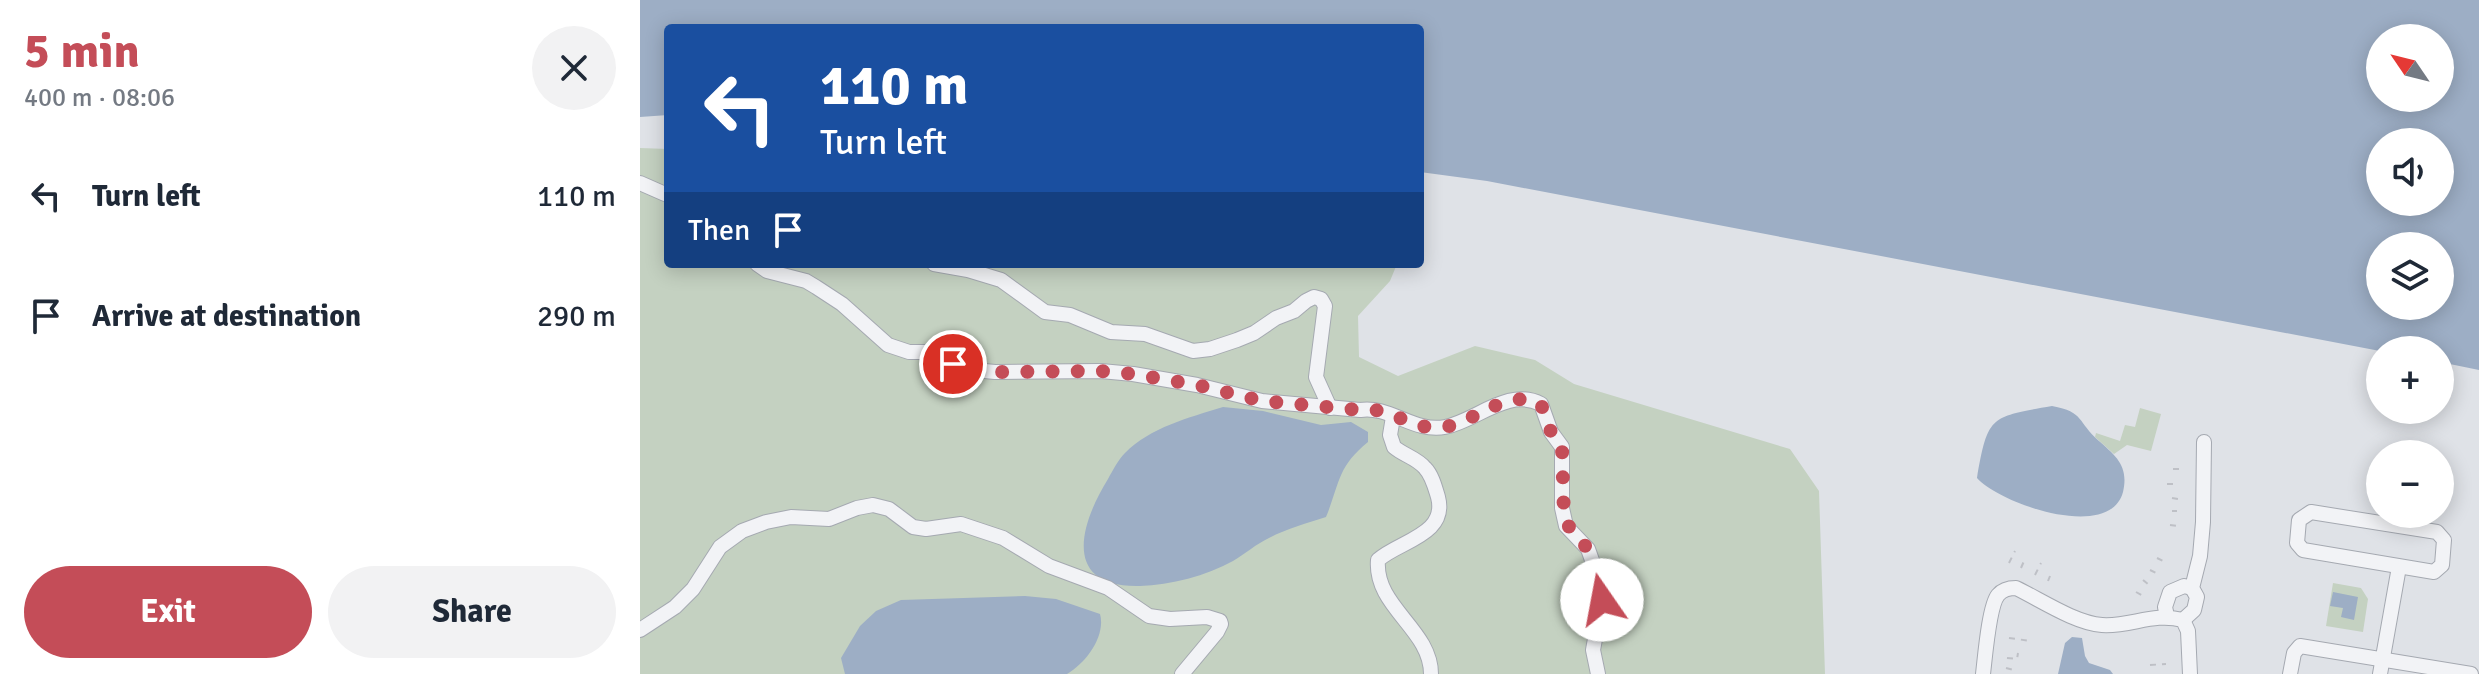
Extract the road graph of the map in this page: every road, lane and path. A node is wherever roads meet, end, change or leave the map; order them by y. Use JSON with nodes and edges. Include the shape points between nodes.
{"nodes":[{"id":1,"x":640,"y":183,"type":"edge"},
{"id":2,"x":664,"y":194,"type":"edge"},
{"id":3,"x":763,"y":268,"type":"edge"},
{"id":4,"x":957,"y":268,"type":"edge"},
{"id":5,"x":1330,"y":408,"type":"junction"},
{"id":6,"x":1393,"y":417,"type":"junction"},
{"id":7,"x":2204,"y":442,"type":"dead end"},
{"id":8,"x":2173,"y":469,"type":"dead end"},
{"id":9,"x":2180,"y":469,"type":"dead end"},
{"id":10,"x":2167,"y":484,"type":"dead end"},
{"id":11,"x":2179,"y":484,"type":"dead end"},
{"id":12,"x":2172,"y":498,"type":"dead end"},
{"id":13,"x":2178,"y":499,"type":"dead end"},
{"id":14,"x":2172,"y":511,"type":"dead end"},
{"id":15,"x":2177,"y":511,"type":"dead end"},
{"id":16,"x":2170,"y":525,"type":"dead end"},
{"id":17,"x":2177,"y":526,"type":"dead end"},
{"id":18,"x":2015,"y":551,"type":"dead end"},
{"id":19,"x":2157,"y":558,"type":"dead end"},
{"id":20,"x":2024,"y":561,"type":"dead end"},
{"id":21,"x":2163,"y":561,"type":"dead end"},
{"id":22,"x":2009,"y":563,"type":"dead end"},
{"id":23,"x":2041,"y":563,"type":"dead end"},
{"id":24,"x":2399,"y":567,"type":"junction"},
{"id":25,"x":2021,"y":568,"type":"dead end"},
{"id":26,"x":2150,"y":570,"type":"dead end"},
{"id":27,"x":2156,"y":573,"type":"dead end"},
{"id":28,"x":2035,"y":575,"type":"dead end"},
{"id":29,"x":2050,"y":576,"type":"dead end"},
{"id":30,"x":2143,"y":580,"type":"dead end"},
{"id":31,"x":2048,"y":581,"type":"dead end"},
{"id":32,"x":2149,"y":585,"type":"dead end"},
{"id":33,"x":2192,"y":588,"type":"junction"},
{"id":34,"x":2136,"y":592,"type":"dead end"},
{"id":35,"x":2143,"y":596,"type":"dead end"},
{"id":36,"x":2167,"y":616,"type":"junction"},
{"id":37,"x":2183,"y":620,"type":"junction"},
{"id":38,"x":640,"y":630,"type":"edge"},
{"id":39,"x":2009,"y":638,"type":"dead end"},
{"id":40,"x":2031,"y":641,"type":"dead end"},
{"id":41,"x":2018,"y":653,"type":"dead end"},
{"id":42,"x":2007,"y":658,"type":"dead end"},
{"id":43,"x":2383,"y":658,"type":"junction"},
{"id":44,"x":2166,"y":664,"type":"dead end"},
{"id":45,"x":2150,"y":665,"type":"dead end"},
{"id":46,"x":2006,"y":668,"type":"dead end"},
{"id":47,"x":2014,"y":670,"type":"dead end"},
{"id":48,"x":1182,"y":674,"type":"edge"},
{"id":49,"x":1431,"y":674,"type":"edge"},
{"id":50,"x":1598,"y":674,"type":"edge"},
{"id":51,"x":1983,"y":674,"type":"edge"},
{"id":52,"x":2190,"y":674,"type":"edge"},
{"id":53,"x":2290,"y":674,"type":"edge"},
{"id":54,"x":2380,"y":674,"type":"edge"},
{"id":55,"x":2471,"y":674,"type":"edge"}],
"edges":[{"from":1,"to":2,"type":"street"},
{"from":3,"to":5,"type":"street","via":[[816,287],[888,345],[934,352],[964,369],[1133,374],[1262,401]]},
{"from":4,"to":5,"type":"street","via":[[1001,280],[1045,312],[1070,315],[1111,332],[1145,334],[1193,351],[1254,333],[1306,301],[1321,299],[1325,306],[1316,377]]},
{"from":5,"to":6,"type":"street","via":[[1370,408]]},
{"from":6,"to":49,"type":"street","via":[[1394,447],[1426,468],[1440,504],[1430,528],[1384,555],[1377,570],[1388,601],[1420,642]]},
{"from":6,"to":50,"type":"street","via":[[1427,428],[1446,427],[1513,400],[1541,404],[1562,447],[1566,526],[1588,549],[1598,577],[1602,600],[1593,650]]},
{"from":7,"to":33,"type":"street","via":[[2203,522]]},
{"from":8,"to":9,"type":"path"},
{"from":10,"to":11,"type":"path"},
{"from":12,"to":13,"type":"path"},
{"from":14,"to":15,"type":"path"},
{"from":16,"to":17,"type":"path"},
{"from":18,"to":22,"type":"path"},
{"from":19,"to":21,"type":"path"},
{"from":20,"to":25,"type":"path"},
{"from":23,"to":28,"type":"path"},
{"from":24,"to":24,"type":"street","via":[[2303,550],[2297,543],[2299,520],[2311,512],[2437,532],[2444,540],[2442,565],[2434,572]]},
{"from":24,"to":43,"type":"street"},
{"from":26,"to":27,"type":"path"},
{"from":29,"to":31,"type":"path"},
{"from":30,"to":32,"type":"path"},
{"from":33,"to":36,"type":"street","via":[[2170,592]]},
{"from":33,"to":37,"type":"street","via":[[2197,597],[2194,610]]},
{"from":34,"to":35,"type":"path"},
{"from":36,"to":37,"type":"street"},
{"from":36,"to":51,"type":"street","via":[[2104,626],[2008,588],[1993,608]]},
{"from":37,"to":52,"type":"street"},
{"from":38,"to":48,"type":"street","via":[[675,607],[720,547],[742,531],[791,517],[829,519],[873,505],[889,509],[913,527],[961,524],[1003,538],[1049,566],[1108,588],[1149,616],[1220,621]]},
{"from":39,"to":40,"type":"path"},
{"from":41,"to":42,"type":"path","via":[[2017,659]]},
{"from":43,"to":53,"type":"street","via":[[2300,646]]},
{"from":43,"to":54,"type":"street"},
{"from":43,"to":55,"type":"street"},
{"from":44,"to":45,"type":"path"},
{"from":46,"to":47,"type":"path"}]}
